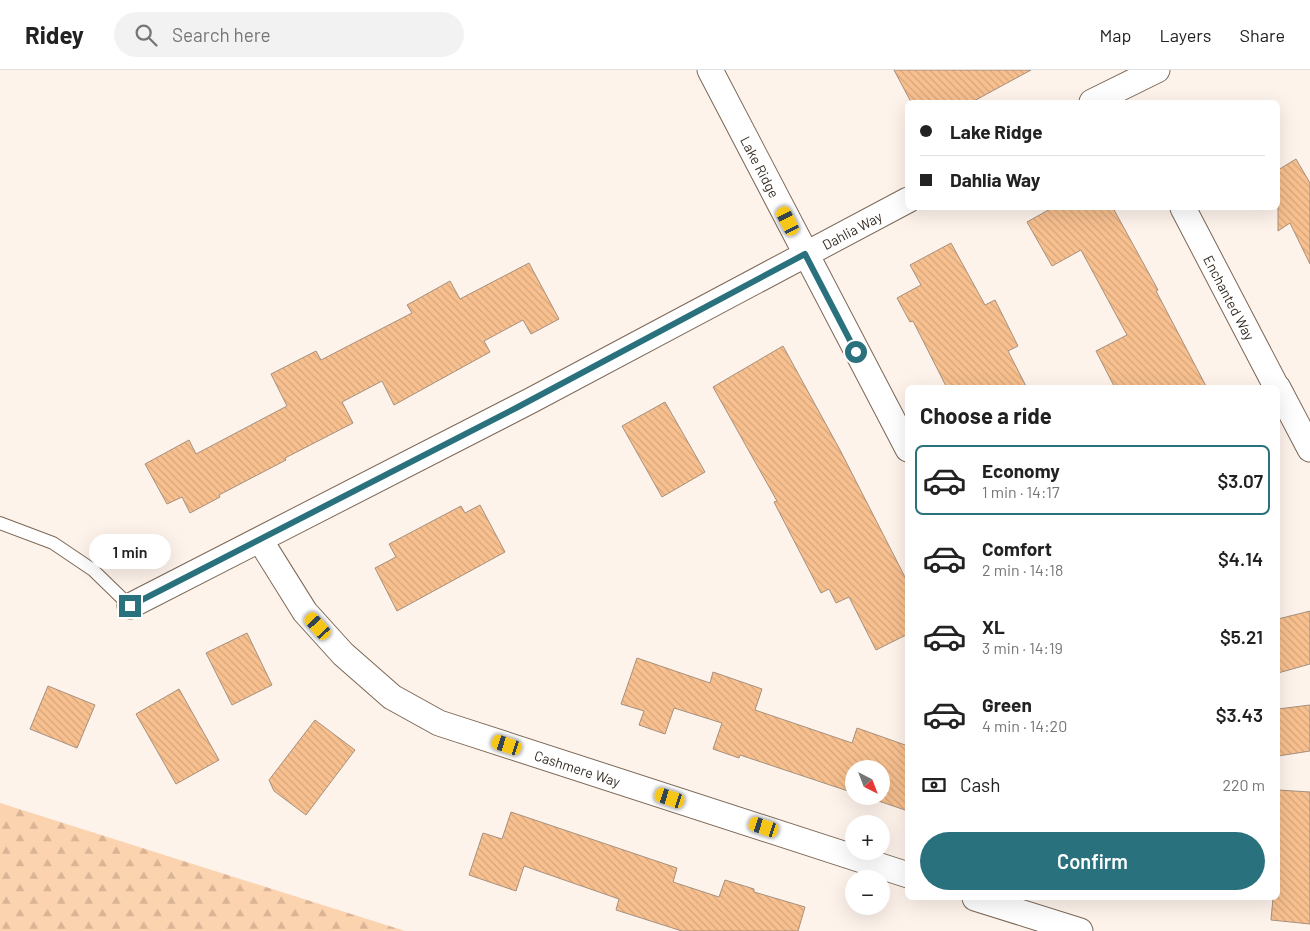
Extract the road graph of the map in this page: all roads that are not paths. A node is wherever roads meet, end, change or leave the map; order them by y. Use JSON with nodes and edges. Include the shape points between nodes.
{"nodes":[{"id":1,"x":712,"y":70,"type":"edge"},
{"id":2,"x":1157,"y":70,"type":"edge"},
{"id":3,"x":1124,"y":95,"type":"edge"},
{"id":4,"x":1101,"y":100,"type":"edge"},
{"id":5,"x":905,"y":202,"type":"edge"},
{"id":6,"x":1184,"y":210,"type":"edge"},
{"id":7,"x":805,"y":254,"type":"junction"},
{"id":8,"x":1276,"y":385,"type":"edge"},
{"id":9,"x":1280,"y":392,"type":"edge"},
{"id":10,"x":905,"y":443,"type":"edge"},
{"id":11,"x":1310,"y":449,"type":"edge"},
{"id":12,"x":0,"y":523,"type":"edge"},
{"id":13,"x":260,"y":540,"type":"junction"},
{"id":14,"x":130,"y":606,"type":"joint"},
{"id":15,"x":905,"y":874,"type":"edge"},
{"id":16,"x":989,"y":900,"type":"edge"},
{"id":17,"x":1024,"y":905,"type":"edge"},
{"id":18,"x":1080,"y":931,"type":"edge"}],
"edges":[{"from":1,"to":7,"type":"street","name":"Lake Ridge"},
{"from":2,"to":3,"type":"street"},
{"from":3,"to":4,"type":"street"},
{"from":5,"to":7,"type":"street","name":"Dahlia Way"},
{"from":6,"to":8,"type":"street","name":"Enchanted Way"},
{"from":7,"to":10,"type":"street","name":"Lake Ridge"},
{"from":7,"to":13,"type":"street","name":"Dahlia Way"},
{"from":9,"to":11,"type":"street","name":"Enchanted Way"},
{"from":12,"to":14,"type":"lane","via":[[52,543],[93,570]]},
{"from":13,"to":14,"type":"street","name":"Dahlia Way"},
{"from":13,"to":15,"type":"street","name":"Cashmere Way","via":[[305,612],[343,654],[392,697],[439,723]]},
{"from":16,"to":17,"type":"street"},
{"from":17,"to":18,"type":"street"}]}
